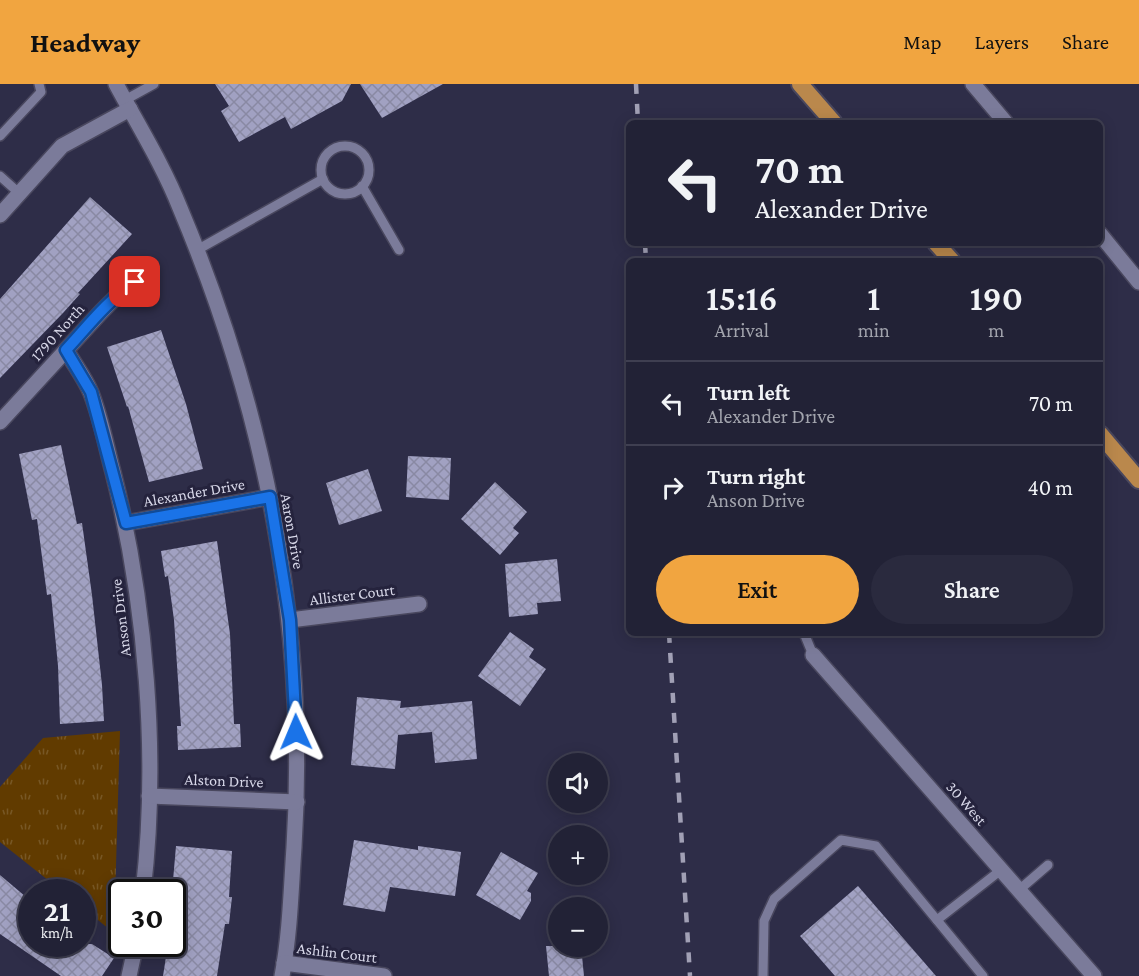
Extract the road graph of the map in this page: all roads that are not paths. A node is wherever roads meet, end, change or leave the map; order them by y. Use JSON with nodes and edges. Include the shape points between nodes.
{"nodes":[{"id":1,"x":39,"y":84,"type":"edge"},
{"id":2,"x":116,"y":84,"type":"edge"},
{"id":3,"x":154,"y":84,"type":"edge"},
{"id":4,"x":800,"y":84,"type":"edge"},
{"id":5,"x":973,"y":84,"type":"edge"},
{"id":6,"x":127,"y":104,"type":"junction"},
{"id":7,"x":831,"y":120,"type":"edge"},
{"id":8,"x":1003,"y":120,"type":"edge"},
{"id":9,"x":0,"y":136,"type":"edge"},
{"id":10,"x":0,"y":176,"type":"edge"},
{"id":11,"x":323,"y":179,"type":"junction"},
{"id":12,"x":362,"y":186,"type":"junction"},
{"id":13,"x":20,"y":193,"type":"junction"},
{"id":14,"x":0,"y":215,"type":"edge"},
{"id":15,"x":1103,"y":238,"type":"edge"},
{"id":16,"x":939,"y":246,"type":"edge"},
{"id":17,"x":197,"y":250,"type":"junction"},
{"id":18,"x":399,"y":250,"type":"dead end"},
{"id":19,"x":949,"y":258,"type":"edge"},
{"id":20,"x":148,"y":274,"type":"dead end"},
{"id":21,"x":1139,"y":282,"type":"edge"},
{"id":22,"x":66,"y":350,"type":"junction"},
{"id":23,"x":0,"y":422,"type":"edge"},
{"id":24,"x":1103,"y":438,"type":"edge"},
{"id":25,"x":1139,"y":480,"type":"edge"},
{"id":26,"x":270,"y":497,"type":"junction"},
{"id":27,"x":126,"y":523,"type":"junction"},
{"id":28,"x":419,"y":604,"type":"dead end"},
{"id":29,"x":290,"y":620,"type":"junction"},
{"id":30,"x":805,"y":636,"type":"edge"},
{"id":31,"x":813,"y":655,"type":"joint"},
{"id":32,"x":149,"y":796,"type":"junction"},
{"id":33,"x":297,"y":802,"type":"junction"},
{"id":34,"x":1048,"y":865,"type":"dead end"},
{"id":35,"x":1001,"y":870,"type":"junction"},
{"id":36,"x":144,"y":879,"type":"edge"},
{"id":37,"x":1019,"y":890,"type":"junction"},
{"id":38,"x":937,"y":920,"type":"junction"},
{"id":39,"x":133,"y":957,"type":"edge"},
{"id":40,"x":283,"y":970,"type":"edge"},
{"id":41,"x":129,"y":976,"type":"edge"},
{"id":42,"x":384,"y":976,"type":"edge"},
{"id":43,"x":763,"y":976,"type":"edge"},
{"id":44,"x":984,"y":976,"type":"edge"},
{"id":45,"x":1094,"y":976,"type":"edge"}],
"edges":[{"from":1,"to":9,"type":"lane","via":[[40,92]]},
{"from":2,"to":6,"type":"street","name":"Aaron Drive"},
{"from":3,"to":6,"type":"lane"},
{"from":4,"to":7,"type":"highway"},
{"from":5,"to":8,"type":"street"},
{"from":6,"to":13,"type":"street","via":[[62,146]]},
{"from":6,"to":17,"type":"street","name":"Aaron Drive","via":[[180,206]]},
{"from":10,"to":13,"type":"lane"},
{"from":11,"to":12,"type":"lane","via":[[340,193]]},
{"from":11,"to":12,"type":"lane","via":[[325,157],[333,149],[347,146],[358,150],[367,161],[369,172]]},
{"from":11,"to":17,"type":"lane"},
{"from":12,"to":18,"type":"lane"},
{"from":13,"to":14,"type":"street"},
{"from":15,"to":21,"type":"street"},
{"from":16,"to":19,"type":"highway"},
{"from":17,"to":26,"type":"street","name":"Aaron Drive","via":[[238,368]]},
{"from":20,"to":22,"type":"street","name":"1790 North","via":[[116,297]]},
{"from":22,"to":23,"type":"street","name":"1790 North"},
{"from":22,"to":27,"type":"street","name":"Anson Drive","via":[[91,392]]},
{"from":24,"to":25,"type":"highway"},
{"from":26,"to":27,"type":"street","name":"Alexander Drive"},
{"from":26,"to":29,"type":"street","name":"Aaron Drive"},
{"from":27,"to":32,"type":"street","name":"Anson Drive","via":[[148,710]]},
{"from":28,"to":29,"type":"street","name":"Allister Court"},
{"from":29,"to":33,"type":"street","name":"Aaron Drive"},
{"from":30,"to":31,"type":"lane"},
{"from":31,"to":35,"type":"street","name":"30 West"},
{"from":32,"to":33,"type":"street","name":"Alston Drive"},
{"from":32,"to":36,"type":"street","name":"Anson Drive"},
{"from":33,"to":40,"type":"street","name":"Aaron Drive"},
{"from":34,"to":37,"type":"lane"},
{"from":35,"to":37,"type":"street","name":"30 West"},
{"from":35,"to":38,"type":"lane"},
{"from":37,"to":45,"type":"street","name":"30 West"},
{"from":38,"to":43,"type":"lane","via":[[876,846],[841,840],[774,899],[764,921]]},
{"from":38,"to":44,"type":"lane"},
{"from":39,"to":41,"type":"street"},
{"from":40,"to":42,"type":"street","name":"Ashlin Court"}]}
